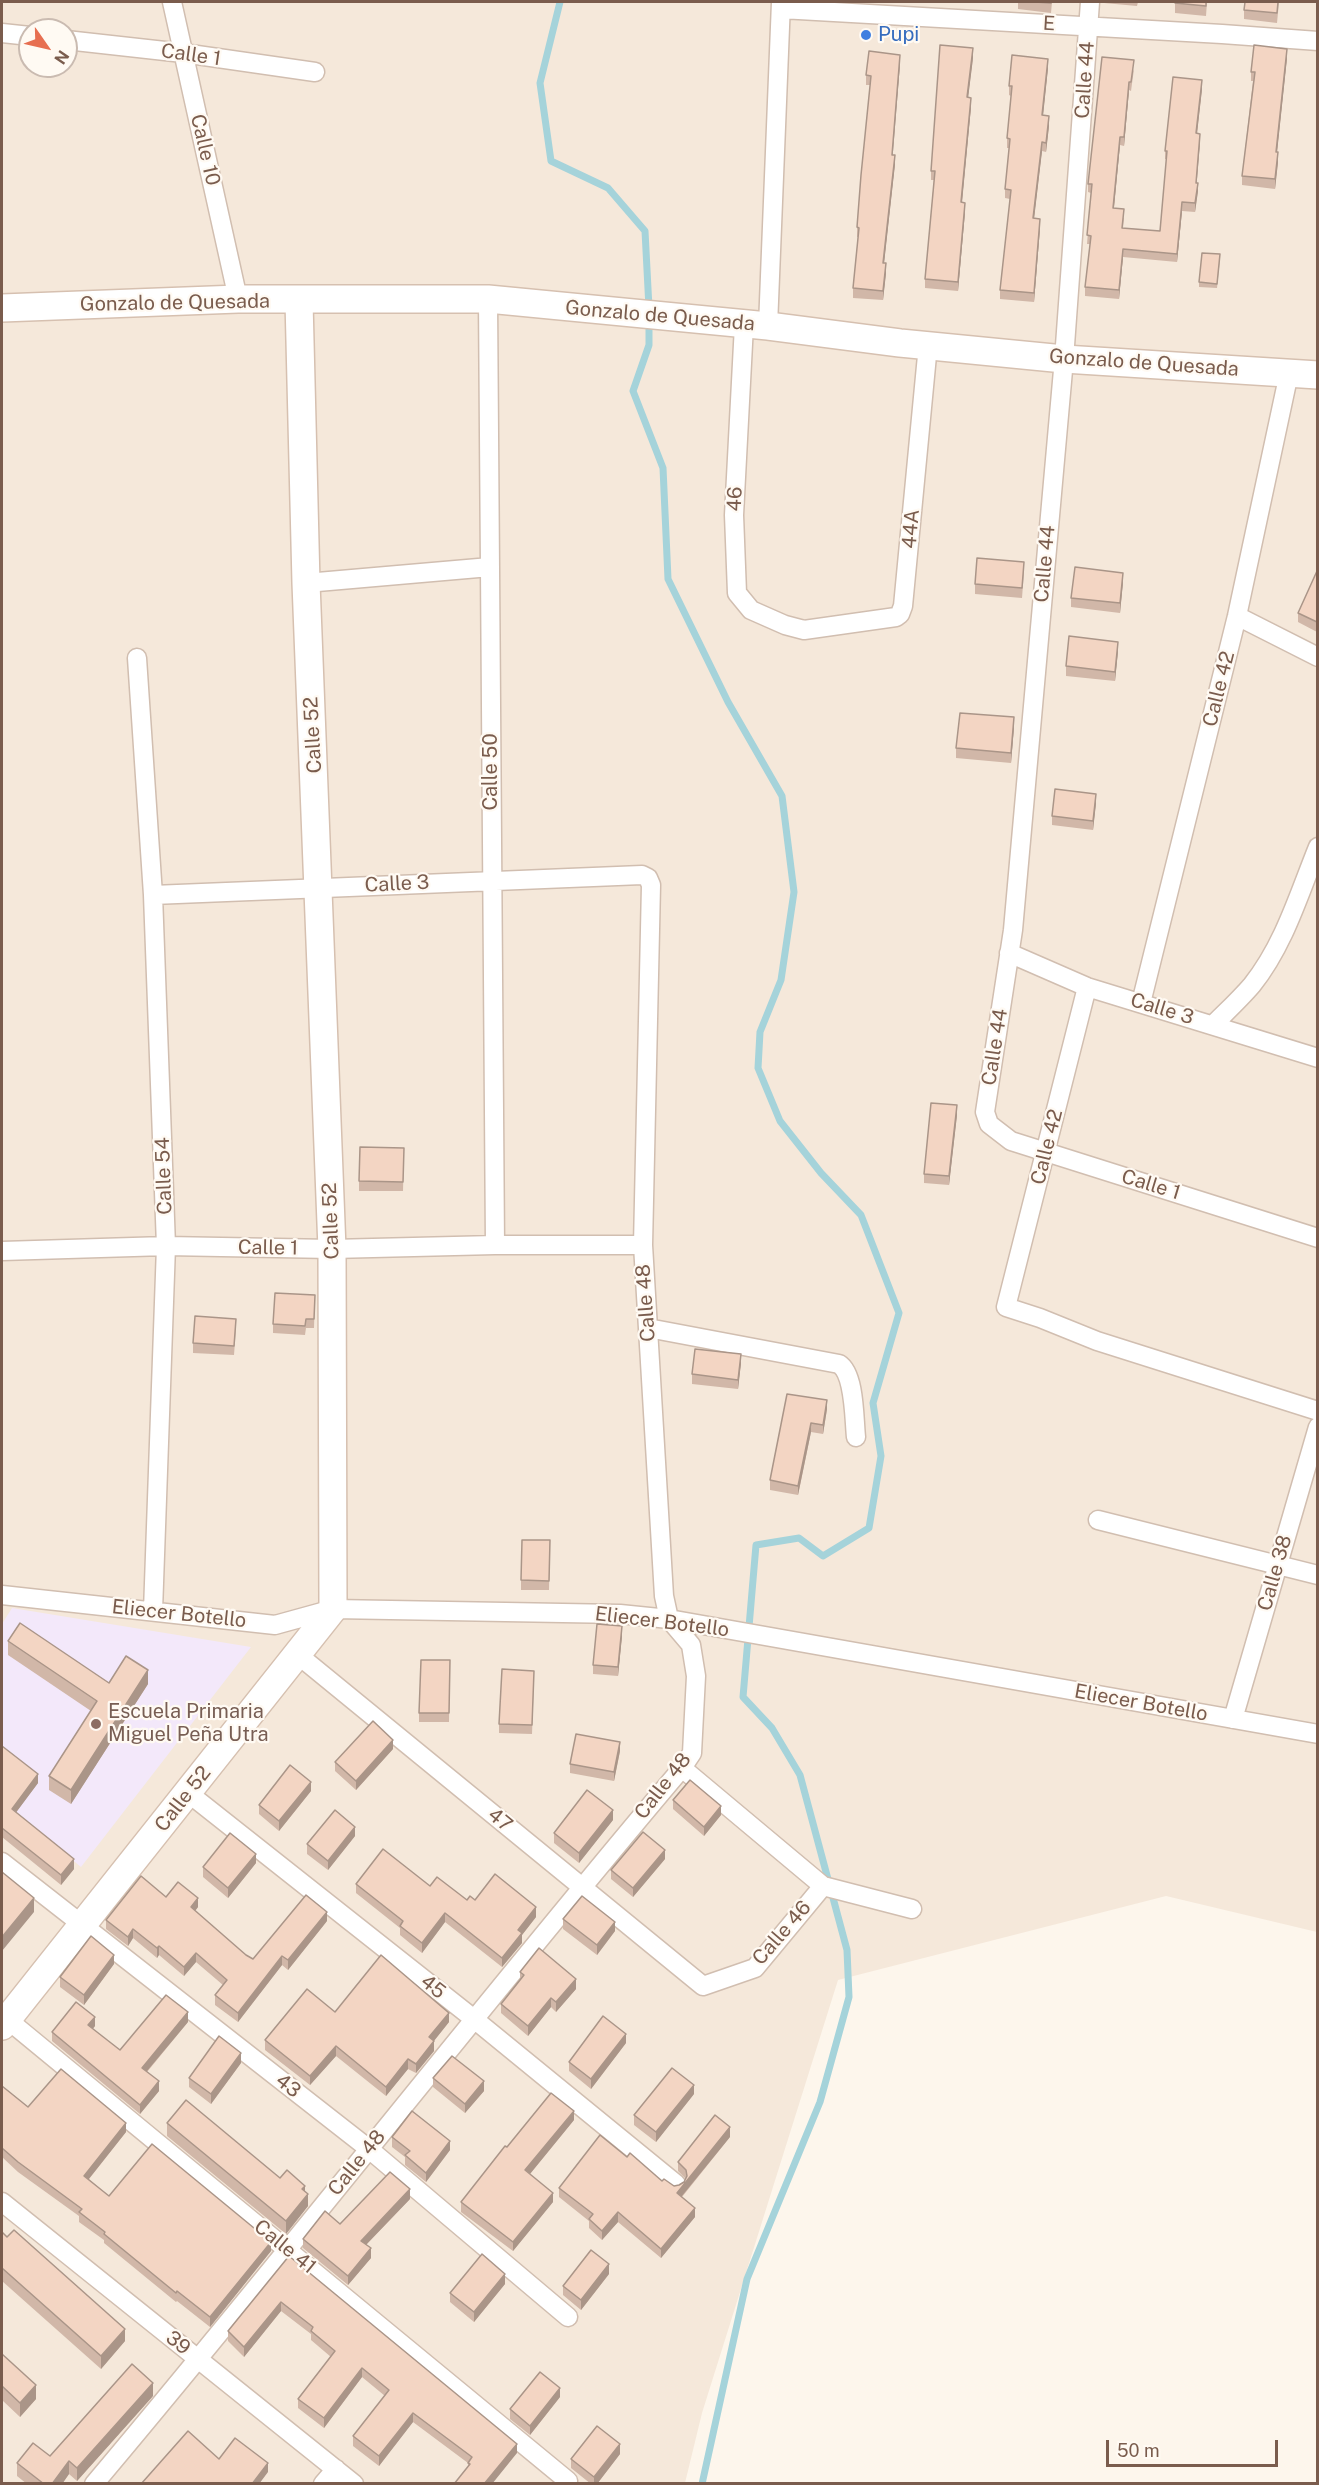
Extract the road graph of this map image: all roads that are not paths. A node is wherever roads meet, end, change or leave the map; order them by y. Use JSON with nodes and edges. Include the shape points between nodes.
{"nodes":[{"id":1,"x":172,"y":2,"type":"edge"},
{"id":2,"x":1090,"y":2,"type":"edge"},
{"id":3,"x":781,"y":5,"type":"edge"},
{"id":4,"x":1089,"y":26,"type":"junction"},
{"id":5,"x":2,"y":33,"type":"edge"},
{"id":6,"x":18,"y":35,"type":"edge"},
{"id":7,"x":78,"y":41,"type":"edge"},
{"id":8,"x":1317,"y":41,"type":"edge"},
{"id":9,"x":183,"y":53,"type":"junction"},
{"id":10,"x":315,"y":72,"type":"dead end"},
{"id":11,"x":238,"y":299,"type":"junction"},
{"id":12,"x":488,"y":299,"type":"junction"},
{"id":13,"x":298,"y":301,"type":"junction"},
{"id":14,"x":2,"y":308,"type":"edge"},
{"id":15,"x":756,"y":325,"type":"junction"},
{"id":16,"x":928,"y":345,"type":"junction"},
{"id":17,"x":1317,"y":356,"type":"edge"},
{"id":18,"x":1064,"y":359,"type":"junction"},
{"id":19,"x":1289,"y":373,"type":"junction"},
{"id":20,"x":1317,"y":375,"type":"edge"},
{"id":21,"x":490,"y":567,"type":"junction"},
{"id":22,"x":306,"y":583,"type":"junction"},
{"id":23,"x":1237,"y":616,"type":"junction"},
{"id":24,"x":804,"y":630,"type":"joint"},
{"id":25,"x":1317,"y":657,"type":"edge"},
{"id":26,"x":137,"y":658,"type":"dead end"},
{"id":27,"x":1317,"y":847,"type":"edge"},
{"id":28,"x":642,"y":875,"type":"joint"},
{"id":29,"x":492,"y":879,"type":"junction"},
{"id":30,"x":320,"y":888,"type":"junction"},
{"id":31,"x":153,"y":895,"type":"junction"},
{"id":32,"x":1009,"y":952,"type":"junction"},
{"id":33,"x":1087,"y":987,"type":"junction"},
{"id":34,"x":1141,"y":1003,"type":"junction"},
{"id":35,"x":1213,"y":1025,"type":"junction"},
{"id":36,"x":1317,"y":1059,"type":"edge"},
{"id":37,"x":989,"y":1124,"type":"joint"},
{"id":38,"x":1046,"y":1152,"type":"junction"},
{"id":39,"x":1317,"y":1238,"type":"edge"},
{"id":40,"x":495,"y":1245,"type":"junction"},
{"id":41,"x":643,"y":1245,"type":"junction"},
{"id":42,"x":166,"y":1246,"type":"junction"},
{"id":43,"x":332,"y":1249,"type":"junction"},
{"id":44,"x":2,"y":1251,"type":"edge"},
{"id":45,"x":648,"y":1329,"type":"junction"},
{"id":46,"x":1317,"y":1411,"type":"edge"},
{"id":47,"x":1317,"y":1427,"type":"edge"},
{"id":48,"x":856,"y":1437,"type":"dead end"},
{"id":49,"x":1098,"y":1520,"type":"dead end"},
{"id":50,"x":1277,"y":1563,"type":"junction"},
{"id":51,"x":1317,"y":1575,"type":"edge"},
{"id":52,"x":2,"y":1595,"type":"edge"},
{"id":53,"x":333,"y":1609,"type":"junction"},
{"id":54,"x":153,"y":1611,"type":"junction"},
{"id":55,"x":669,"y":1619,"type":"junction"},
{"id":56,"x":297,"y":1654,"type":"junction"},
{"id":57,"x":1233,"y":1719,"type":"junction"},
{"id":58,"x":1317,"y":1734,"type":"edge"},
{"id":59,"x":682,"y":1768,"type":"junction"},
{"id":60,"x":188,"y":1792,"type":"junction"},
{"id":61,"x":2,"y":1862,"type":"edge"},
{"id":62,"x":823,"y":1886,"type":"junction"},
{"id":63,"x":581,"y":1887,"type":"junction"},
{"id":64,"x":912,"y":1908,"type":"dead end"},
{"id":65,"x":82,"y":1925,"type":"junction"},
{"id":66,"x":703,"y":1986,"type":"joint"},
{"id":67,"x":474,"y":2019,"type":"junction"},
{"id":68,"x":3,"y":2020,"type":"edge"},
{"id":69,"x":369,"y":2149,"type":"junction"},
{"id":70,"x":676,"y":2184,"type":"edge"},
{"id":71,"x":2,"y":2202,"type":"edge"},
{"id":72,"x":287,"y":2248,"type":"junction"},
{"id":73,"x":568,"y":2317,"type":"dead end"},
{"id":74,"x":198,"y":2360,"type":"junction"},
{"id":75,"x":336,"y":2469,"type":"junction"},
{"id":76,"x":568,"y":2481,"type":"dead end"},
{"id":77,"x":94,"y":2484,"type":"edge"},
{"id":78,"x":323,"y":2484,"type":"edge"},
{"id":79,"x":354,"y":2484,"type":"edge"}],
"edges":[{"from":1,"to":9,"type":"street","name":"Calle 10"},
{"from":2,"to":4,"type":"street","name":"Calle 44"},
{"from":3,"to":4,"type":"street","name":"E"},
{"from":3,"to":15,"type":"street","name":"46"},
{"from":4,"to":8,"type":"street","name":"E"},
{"from":4,"to":18,"type":"street","name":"Calle 44"},
{"from":5,"to":6,"type":"street"},
{"from":7,"to":9,"type":"street","name":"Calle 1"},
{"from":9,"to":10,"type":"street","name":"Calle 1"},
{"from":9,"to":11,"type":"street","name":"Calle 10"},
{"from":11,"to":13,"type":"street","name":"Gonzalo de Quesada"},
{"from":11,"to":14,"type":"street","name":"Gonzalo de Quesada"},
{"from":12,"to":13,"type":"street","name":"Gonzalo de Quesada"},
{"from":12,"to":15,"type":"street","name":"Gonzalo de Quesada"},
{"from":12,"to":21,"type":"street","name":"Calle 50"},
{"from":13,"to":22,"type":"street","name":"Calle 52"},
{"from":15,"to":16,"type":"street","name":"Gonzalo de Quesada"},
{"from":15,"to":24,"type":"street","name":"46","via":[[734,515],[737,593],[750,610],[784,626]]},
{"from":16,"to":18,"type":"street","name":"Gonzalo de Quesada"},
{"from":16,"to":24,"type":"street","name":"44A","via":[[900,614]]},
{"from":17,"to":20,"type":"street"},
{"from":18,"to":19,"type":"street","name":"Gonzalo de Quesada"},
{"from":18,"to":32,"type":"street","name":"Calle 44"},
{"from":19,"to":20,"type":"street","name":"Gonzalo de Quesada"},
{"from":19,"to":23,"type":"street","name":"Calle 42"},
{"from":21,"to":22,"type":"street"},
{"from":21,"to":29,"type":"street","name":"Calle 50"},
{"from":22,"to":30,"type":"street","name":"Calle 52"},
{"from":23,"to":25,"type":"street"},
{"from":23,"to":34,"type":"street","name":"Calle 42"},
{"from":26,"to":31,"type":"street","name":"Calle 54"},
{"from":27,"to":35,"type":"street","via":[[1273,954],[1251,986]]},
{"from":28,"to":29,"type":"street","name":"Calle 3"},
{"from":28,"to":41,"type":"street","name":"Calle 48","via":[[651,885]]},
{"from":29,"to":30,"type":"street","name":"Calle 3"},
{"from":29,"to":40,"type":"street","name":"Calle 50"},
{"from":30,"to":31,"type":"street","name":"Calle 3"},
{"from":30,"to":43,"type":"street","name":"Calle 52"},
{"from":31,"to":42,"type":"street","name":"Calle 54"},
{"from":32,"to":33,"type":"street","name":"Calle 3"},
{"from":32,"to":37,"type":"street","name":"Calle 44","via":[[985,1112]]},
{"from":33,"to":34,"type":"street","name":"Calle 3"},
{"from":33,"to":38,"type":"street","name":"Calle 42"},
{"from":34,"to":35,"type":"street","name":"Calle 3"},
{"from":35,"to":36,"type":"street","name":"Calle 3"},
{"from":37,"to":38,"type":"street","name":"Calle 1","via":[[1011,1141]]},
{"from":38,"to":39,"type":"street","name":"Calle 1"},
{"from":38,"to":46,"type":"street","name":"Calle 42","via":[[1006,1307],[1096,1341]]},
{"from":40,"to":41,"type":"street","name":"Calle 1"},
{"from":40,"to":43,"type":"street","name":"Calle 1"},
{"from":41,"to":45,"type":"street","name":"Calle 48"},
{"from":42,"to":43,"type":"street","name":"Calle 1"},
{"from":42,"to":44,"type":"street","name":"Calle 1"},
{"from":42,"to":54,"type":"street","name":"Calle 54"},
{"from":43,"to":53,"type":"street","name":"Calle 52"},
{"from":45,"to":48,"type":"street","via":[[839,1364],[850,1383]]},
{"from":45,"to":55,"type":"street","name":"Calle 48","via":[[664,1596]]},
{"from":47,"to":50,"type":"street","name":"Calle 38"},
{"from":49,"to":50,"type":"street"},
{"from":50,"to":51,"type":"street"},
{"from":50,"to":57,"type":"street","name":"Calle 38"},
{"from":52,"to":54,"type":"street","name":"Eliecer Botello"},
{"from":53,"to":54,"type":"street","name":"Eliecer Botello","via":[[275,1625]]},
{"from":53,"to":55,"type":"street","name":"Eliecer Botello","via":[[620,1614]]},
{"from":53,"to":56,"type":"street","name":"Calle 52"},
{"from":55,"to":57,"type":"street","name":"Eliecer Botello"},
{"from":55,"to":59,"type":"street","name":"Calle 48","via":[[691,1645],[696,1676],[692,1754]]},
{"from":56,"to":60,"type":"street","name":"Calle 52"},
{"from":56,"to":63,"type":"street","name":"47"},
{"from":57,"to":58,"type":"street","name":"Eliecer Botello"},
{"from":59,"to":62,"type":"street"},
{"from":59,"to":63,"type":"street","name":"Calle 48"},
{"from":60,"to":65,"type":"street","name":"Calle 52"},
{"from":60,"to":67,"type":"street","name":"45"},
{"from":61,"to":65,"type":"street","name":"43"},
{"from":62,"to":64,"type":"street"},
{"from":62,"to":66,"type":"street","name":"Calle 46","via":[[755,1968]]},
{"from":63,"to":66,"type":"street","name":"47"},
{"from":63,"to":67,"type":"street","name":"Calle 48"},
{"from":65,"to":68,"type":"street","name":"Calle 52"},
{"from":65,"to":69,"type":"street","name":"43"},
{"from":67,"to":69,"type":"street","name":"Calle 48"},
{"from":67,"to":70,"type":"street","name":"45"},
{"from":68,"to":72,"type":"street","name":"Calle 41"},
{"from":69,"to":72,"type":"street","name":"Calle 48"},
{"from":69,"to":73,"type":"street","name":"43"},
{"from":71,"to":74,"type":"street","name":"39"},
{"from":72,"to":74,"type":"street","name":"Calle 48"},
{"from":72,"to":76,"type":"street","name":"Calle 41"},
{"from":74,"to":75,"type":"street","name":"39"},
{"from":74,"to":77,"type":"street","name":"Calle 48"},
{"from":75,"to":78,"type":"street"},
{"from":75,"to":79,"type":"street","name":"39"}]}
